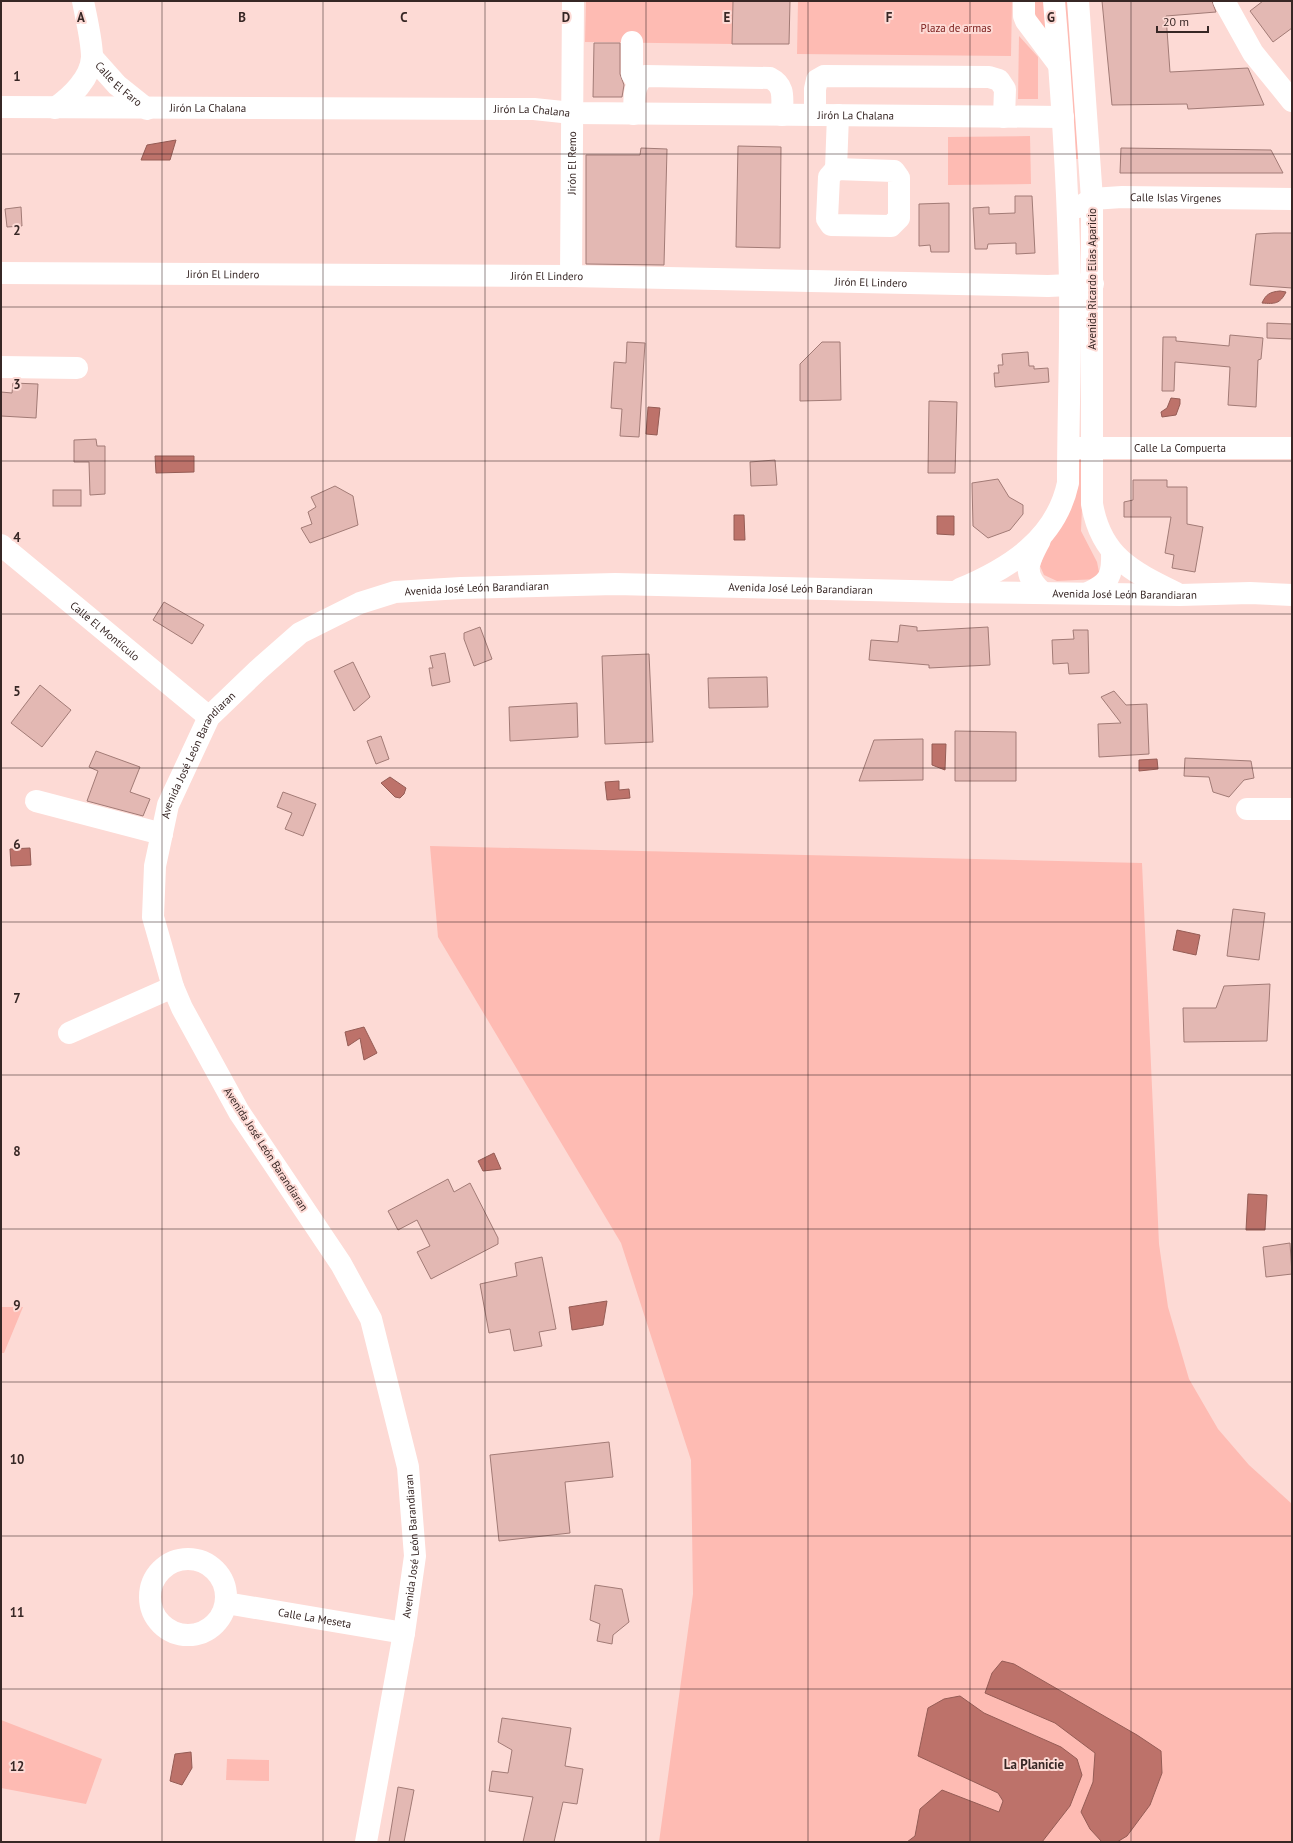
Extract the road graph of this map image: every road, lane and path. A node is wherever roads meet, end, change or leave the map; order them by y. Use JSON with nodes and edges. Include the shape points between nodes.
{"nodes":[{"id":1,"x":84,"y":1,"type":"edge"},
{"id":2,"x":573,"y":1,"type":"edge"},
{"id":3,"x":1024,"y":1,"type":"edge"},
{"id":4,"x":1054,"y":1,"type":"edge"},
{"id":5,"x":1078,"y":1,"type":"edge"},
{"id":6,"x":1224,"y":1,"type":"edge"},
{"id":7,"x":632,"y":42,"type":"dead end"},
{"id":8,"x":92,"y":57,"type":"junction"},
{"id":9,"x":1059,"y":65,"type":"junction"},
{"id":10,"x":637,"y":82,"type":"junction"},
{"id":11,"x":1292,"y":101,"type":"edge"},
{"id":12,"x":1,"y":107,"type":"edge"},
{"id":13,"x":54,"y":108,"type":"junction"},
{"id":14,"x":147,"y":109,"type":"junction"},
{"id":15,"x":572,"y":113,"type":"junction"},
{"id":16,"x":634,"y":114,"type":"junction"},
{"id":17,"x":782,"y":115,"type":"junction"},
{"id":18,"x":815,"y":115,"type":"junction"},
{"id":19,"x":838,"y":115,"type":"junction"},
{"id":20,"x":1004,"y":117,"type":"junction"},
{"id":21,"x":1063,"y":117,"type":"junction"},
{"id":22,"x":1066,"y":158,"type":"junction"},
{"id":23,"x":1089,"y":158,"type":"junction"},
{"id":24,"x":836,"y":169,"type":"dead end"},
{"id":25,"x":1092,"y":199,"type":"junction"},
{"id":26,"x":1292,"y":199,"type":"edge"},
{"id":27,"x":1068,"y":220,"type":"junction"},
{"id":28,"x":1,"y":274,"type":"edge"},
{"id":29,"x":570,"y":276,"type":"junction"},
{"id":30,"x":1093,"y":284,"type":"junction"},
{"id":31,"x":1070,"y":285,"type":"junction"},
{"id":32,"x":1,"y":367,"type":"edge"},
{"id":33,"x":77,"y":368,"type":"dead end"},
{"id":34,"x":1068,"y":448,"type":"junction"},
{"id":35,"x":1292,"y":448,"type":"edge"},
{"id":36,"x":1092,"y":449,"type":"junction"},
{"id":37,"x":1042,"y":537,"type":"junction"},
{"id":38,"x":1,"y":545,"type":"edge"},
{"id":39,"x":1112,"y":552,"type":"junction"},
{"id":40,"x":952,"y":592,"type":"junction"},
{"id":41,"x":1043,"y":593,"type":"junction"},
{"id":42,"x":1088,"y":593,"type":"junction"},
{"id":43,"x":1180,"y":595,"type":"junction"},
{"id":44,"x":1292,"y":595,"type":"edge"},
{"id":45,"x":209,"y":717,"type":"junction"},
{"id":46,"x":36,"y":801,"type":"dead end"},
{"id":47,"x":1247,"y":809,"type":"dead end"},
{"id":48,"x":1292,"y":809,"type":"edge"},
{"id":49,"x":162,"y":834,"type":"junction"},
{"id":50,"x":173,"y":987,"type":"junction"},
{"id":51,"x":69,"y":1033,"type":"dead end"},
{"id":52,"x":226,"y":1603,"type":"dead end"},
{"id":53,"x":404,"y":1633,"type":"junction"},
{"id":54,"x":366,"y":1842,"type":"edge"}],
"edges":[{"from":1,"to":8,"type":"street","name":"Calle El Faro"},
{"from":2,"to":15,"type":"street","name":"Jirón El Remo"},
{"from":3,"to":9,"type":"street","via":[[1026,22]]},
{"from":4,"to":9,"type":"street","name":"Avenida Ricardo Elías Aparicio"},
{"from":5,"to":23,"type":"street","name":"Avenida Ricardo Elías Aparicio"},
{"from":6,"to":11,"type":"street","via":[[1253,53]]},
{"from":7,"to":10,"type":"street","via":[[632,74]]},
{"from":8,"to":13,"type":"street","name":"Calle El Faro","via":[[78,86],[65,101]]},
{"from":8,"to":14,"type":"street","name":"Calle El Faro","via":[[117,85]]},
{"from":9,"to":21,"type":"street","name":"Avenida Ricardo Elías Aparicio"},
{"from":10,"to":16,"type":"street"},
{"from":10,"to":17,"type":"street","via":[[645,76],[770,78],[778,82],[782,89]]},
{"from":12,"to":13,"type":"street","name":"Jirón La Chalana"},
{"from":13,"to":14,"type":"street","name":"Jirón La Chalana"},
{"from":14,"to":15,"type":"street","name":"Jirón La Chalana","via":[[534,110]]},
{"from":15,"to":16,"type":"street","name":"Jirón La Chalana"},
{"from":15,"to":29,"type":"street","name":"Jirón El Remo"},
{"from":16,"to":17,"type":"street","name":"Jirón La Chalana"},
{"from":17,"to":18,"type":"street","name":"Jirón La Chalana"},
{"from":18,"to":19,"type":"street","name":"Jirón La Chalana"},
{"from":18,"to":20,"type":"street","via":[[817,80],[824,76],[990,77],[999,80],[1005,89]]},
{"from":19,"to":20,"type":"street","name":"Jirón La Chalana"},
{"from":19,"to":24,"type":"street"},
{"from":20,"to":21,"type":"street","name":"Jirón La Chalana"},
{"from":21,"to":22,"type":"street","name":"Avenida Ricardo Elías Aparicio"},
{"from":22,"to":23,"type":"street","via":[[1070,164],[1081,167]]},
{"from":22,"to":27,"type":"street","name":"Avenida Ricardo Elías Aparicio"},
{"from":23,"to":25,"type":"street","name":"Avenida Ricardo Elías Aparicio"},
{"from":25,"to":26,"type":"street","name":"Calle Islas Virgenes"},
{"from":25,"to":27,"type":"street","via":[[1076,210]]},
{"from":25,"to":30,"type":"street","name":"Avenida Ricardo Elías Aparicio"},
{"from":27,"to":31,"type":"street","name":"Avenida Ricardo Elías Aparicio"},
{"from":28,"to":29,"type":"street","name":"Jirón El Lindero"},
{"from":29,"to":31,"type":"street","name":"Jirón El Lindero"},
{"from":30,"to":31,"type":"street","name":"Jirón El Lindero"},
{"from":30,"to":36,"type":"street","name":"Avenida Ricardo Elías Aparicio"},
{"from":31,"to":34,"type":"street","name":"Avenida Ricardo Elías Aparicio"},
{"from":32,"to":33,"type":"street"},
{"from":34,"to":36,"type":"street","name":"Calle La Compuerta"},
{"from":34,"to":37,"type":"street","name":"Avenida Ricardo Elías Aparicio","via":[[1068,483],[1064,498],[1059,513]]},
{"from":35,"to":36,"type":"street","name":"Calle La Compuerta"},
{"from":36,"to":39,"type":"street","name":"Avenida Ricardo Elías Aparicio","via":[[1092,504],[1100,533]]},
{"from":37,"to":40,"type":"street","name":"Avenida Ricardo Elías Aparicio","via":[[1001,569]]},
{"from":37,"to":41,"type":"street","name":"Avenida Ricardo Elías Aparicio","via":[[1028,568],[1034,585]]},
{"from":38,"to":45,"type":"street","name":"Calle El Montículo"},
{"from":39,"to":42,"type":"street","via":[[1111,574],[1106,582]]},
{"from":39,"to":43,"type":"street","name":"Avenida Ricardo Elías Aparicio","via":[[1139,574]]},
{"from":40,"to":41,"type":"street","name":"Avenida José León Barandiaran"},
{"from":40,"to":45,"type":"street","name":"Avenida José León Barandiaran","via":[[615,584],[395,592],[360,603],[300,633]]},
{"from":41,"to":42,"type":"street","name":"Avenida José León Barandiaran"},
{"from":42,"to":43,"type":"street","name":"Avenida José León Barandiaran"},
{"from":43,"to":44,"type":"street","name":"Avenida José León Barandiaran"},
{"from":45,"to":49,"type":"street","name":"Avenida José León Barandiaran","via":[[168,805]]},
{"from":46,"to":49,"type":"street"},
{"from":47,"to":48,"type":"street"},
{"from":49,"to":50,"type":"street","name":"Avenida José León Barandiaran","via":[[154,866],[153,917]]},
{"from":50,"to":51,"type":"street"},
{"from":50,"to":53,"type":"street","name":"Avenida José León Barandiaran","via":[[239,1112],[341,1264],[371,1319],[408,1467],[415,1556]]},
{"from":52,"to":53,"type":"street","name":"Calle La Meseta"},
{"from":53,"to":54,"type":"street","name":"Avenida José León Barandiaran"}]}
